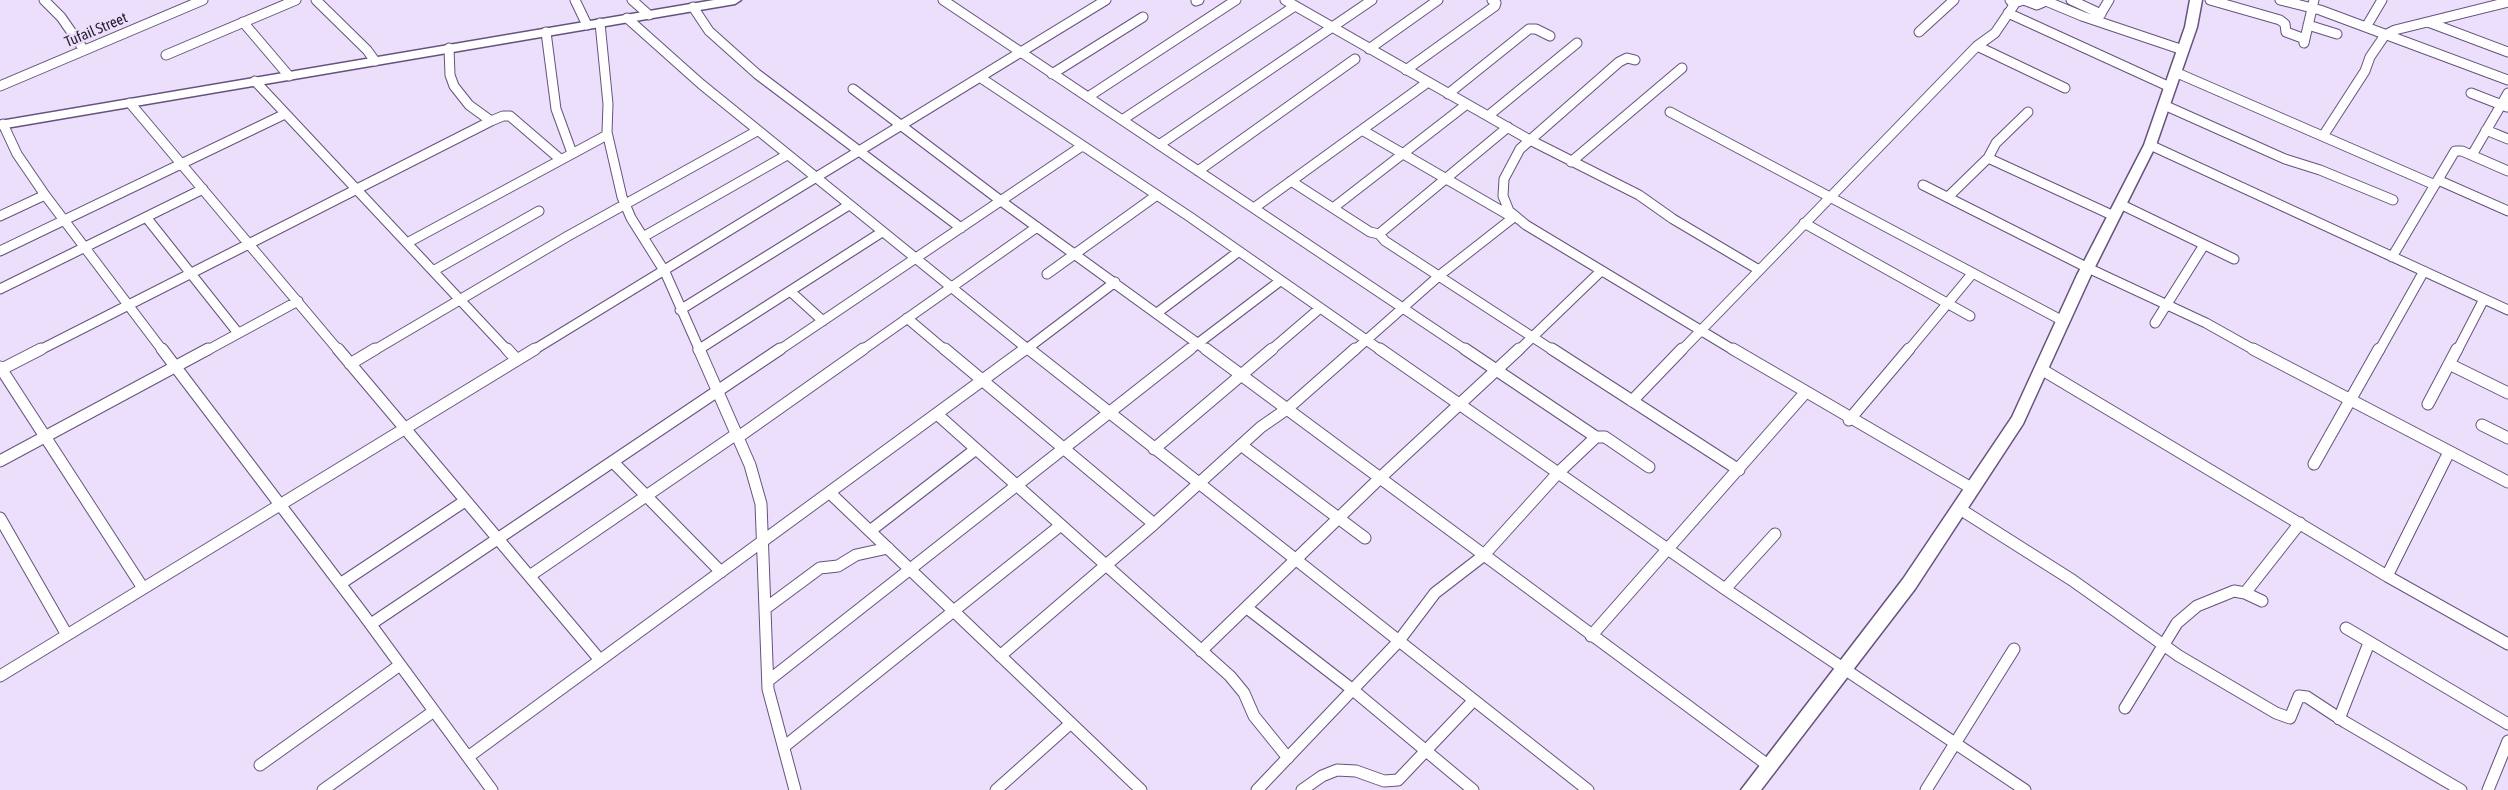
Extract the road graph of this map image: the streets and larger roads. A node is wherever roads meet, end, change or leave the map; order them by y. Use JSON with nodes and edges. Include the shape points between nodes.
{"nodes":[{"id":1,"x":44,"y":0,"type":"edge"},
{"id":2,"x":176,"y":0,"type":"edge"},
{"id":3,"x":203,"y":0,"type":"edge"},
{"id":4,"x":296,"y":0,"type":"edge"},
{"id":5,"x":316,"y":0,"type":"edge"},
{"id":6,"x":575,"y":0,"type":"edge"},
{"id":7,"x":632,"y":0,"type":"edge"},
{"id":8,"x":735,"y":0,"type":"edge"},
{"id":9,"x":943,"y":0,"type":"edge"},
{"id":10,"x":1106,"y":0,"type":"edge"},
{"id":11,"x":1236,"y":0,"type":"edge"},
{"id":12,"x":1285,"y":0,"type":"edge"},
{"id":13,"x":1372,"y":0,"type":"edge"},
{"id":14,"x":1438,"y":0,"type":"edge"},
{"id":15,"x":1492,"y":0,"type":"edge"},
{"id":16,"x":1954,"y":0,"type":"edge"},
{"id":17,"x":2071,"y":0,"type":"edge"},
{"id":18,"x":2109,"y":0,"type":"edge"},
{"id":19,"x":2196,"y":0,"type":"edge"},
{"id":20,"x":2210,"y":0,"type":"edge"},
{"id":21,"x":2280,"y":0,"type":"edge"},
{"id":22,"x":2382,"y":0,"type":"edge"},
{"id":23,"x":2012,"y":1,"type":"edge"},
{"id":24,"x":2508,"y":2,"type":"edge"},
{"id":25,"x":2233,"y":3,"type":"edge"},
{"id":26,"x":2313,"y":4,"type":"edge"},
{"id":27,"x":1295,"y":6,"type":"junction"},
{"id":28,"x":693,"y":7,"type":"junction"},
{"id":29,"x":185,"y":8,"type":"junction"},
{"id":30,"x":2008,"y":13,"type":"junction"},
{"id":31,"x":648,"y":15,"type":"junction"},
{"id":32,"x":1142,"y":17,"type":"dead end"},
{"id":33,"x":627,"y":18,"type":"junction"},
{"id":34,"x":2099,"y":18,"type":"junction"},
{"id":35,"x":244,"y":22,"type":"junction"},
{"id":36,"x":2428,"y":22,"type":"junction"},
{"id":37,"x":600,"y":23,"type":"junction"},
{"id":38,"x":587,"y":25,"type":"junction"},
{"id":39,"x":2308,"y":25,"type":"junction"},
{"id":40,"x":2366,"y":27,"type":"junction"},
{"id":41,"x":1332,"y":28,"type":"junction"},
{"id":42,"x":546,"y":32,"type":"junction"},
{"id":43,"x":1920,"y":32,"type":"dead end"},
{"id":44,"x":2337,"y":34,"type":"dead end"},
{"id":45,"x":2387,"y":34,"type":"junction"},
{"id":46,"x":1550,"y":36,"type":"dead end"},
{"id":47,"x":1577,"y":43,"type":"dead end"},
{"id":48,"x":1977,"y":46,"type":"junction"},
{"id":49,"x":449,"y":48,"type":"junction"},
{"id":50,"x":1370,"y":49,"type":"junction"},
{"id":51,"x":84,"y":50,"type":"junction"},
{"id":52,"x":2183,"y":50,"type":"junction"},
{"id":53,"x":2508,"y":52,"type":"edge"},
{"id":54,"x":1021,"y":53,"type":"junction"},
{"id":55,"x":166,"y":55,"type":"dead end"},
{"id":56,"x":1355,"y":59,"type":"dead end"},
{"id":57,"x":1634,"y":60,"type":"dead end"},
{"id":58,"x":375,"y":61,"type":"junction"},
{"id":59,"x":1682,"y":68,"type":"dead end"},
{"id":60,"x":1406,"y":70,"type":"junction"},
{"id":61,"x":2175,"y":72,"type":"junction"},
{"id":62,"x":1052,"y":74,"type":"junction"},
{"id":63,"x":290,"y":76,"type":"junction"},
{"id":64,"x":981,"y":78,"type":"junction"},
{"id":65,"x":2508,"y":80,"type":"edge"},
{"id":66,"x":255,"y":81,"type":"junction"},
{"id":67,"x":1428,"y":82,"type":"junction"},
{"id":68,"x":0,"y":86,"type":"edge"},
{"id":69,"x":2170,"y":87,"type":"junction"},
{"id":70,"x":2064,"y":88,"type":"dead end"},
{"id":71,"x":853,"y":89,"type":"dead end"},
{"id":72,"x":2471,"y":93,"type":"dead end"},
{"id":73,"x":2508,"y":93,"type":"edge"},
{"id":74,"x":1448,"y":94,"type":"junction"},
{"id":75,"x":1088,"y":97,"type":"junction"},
{"id":76,"x":130,"y":103,"type":"junction"},
{"id":77,"x":1467,"y":104,"type":"junction"},
{"id":78,"x":2164,"y":105,"type":"junction"},
{"id":79,"x":2505,"y":106,"type":"edge"},
{"id":80,"x":1670,"y":112,"type":"dead end"},
{"id":81,"x":2028,"y":112,"type":"dead end"},
{"id":82,"x":286,"y":114,"type":"junction"},
{"id":83,"x":1488,"y":116,"type":"junction"},
{"id":84,"x":1122,"y":120,"type":"junction"},
{"id":85,"x":491,"y":121,"type":"junction"},
{"id":86,"x":2,"y":124,"type":"edge"},
{"id":87,"x":902,"y":126,"type":"junction"},
{"id":88,"x":1508,"y":127,"type":"junction"},
{"id":89,"x":757,"y":130,"type":"junction"},
{"id":90,"x":1362,"y":130,"type":"junction"},
{"id":91,"x":2486,"y":130,"type":"junction"},
{"id":92,"x":607,"y":135,"type":"junction"},
{"id":93,"x":2323,"y":136,"type":"junction"},
{"id":94,"x":1528,"y":139,"type":"junction"},
{"id":95,"x":2508,"y":139,"type":"edge"},
{"id":96,"x":1159,"y":145,"type":"junction"},
{"id":97,"x":2150,"y":145,"type":"junction"},
{"id":98,"x":1082,"y":146,"type":"junction"},
{"id":99,"x":861,"y":151,"type":"junction"},
{"id":100,"x":572,"y":152,"type":"junction"},
{"id":101,"x":1404,"y":154,"type":"junction"},
{"id":102,"x":787,"y":155,"type":"junction"},
{"id":103,"x":2472,"y":155,"type":"junction"},
{"id":104,"x":1988,"y":158,"type":"junction"},
{"id":105,"x":560,"y":159,"type":"junction"},
{"id":106,"x":1571,"y":162,"type":"junction"},
{"id":107,"x":182,"y":165,"type":"junction"},
{"id":108,"x":2508,"y":170,"type":"edge"},
{"id":109,"x":1198,"y":171,"type":"junction"},
{"id":110,"x":816,"y":178,"type":"junction"},
{"id":111,"x":1446,"y":179,"type":"junction"},
{"id":112,"x":1291,"y":181,"type":"junction"},
{"id":113,"x":2436,"y":183,"type":"junction"},
{"id":114,"x":1923,"y":185,"type":"dead end"},
{"id":115,"x":203,"y":189,"type":"junction"},
{"id":116,"x":356,"y":189,"type":"junction"},
{"id":117,"x":45,"y":194,"type":"junction"},
{"id":118,"x":1157,"y":195,"type":"junction"},
{"id":119,"x":1948,"y":197,"type":"junction"},
{"id":120,"x":1829,"y":198,"type":"junction"},
{"id":121,"x":2393,"y":200,"type":"dead end"},
{"id":122,"x":1000,"y":201,"type":"junction"},
{"id":123,"x":626,"y":205,"type":"junction"},
{"id":124,"x":849,"y":205,"type":"junction"},
{"id":125,"x":1254,"y":208,"type":"junction"},
{"id":126,"x":1333,"y":208,"type":"junction"},
{"id":127,"x":2117,"y":210,"type":"junction"},
{"id":128,"x":539,"y":211,"type":"dead end"},
{"id":129,"x":2508,"y":211,"type":"edge"},
{"id":130,"x":0,"y":216,"type":"edge"},
{"id":131,"x":146,"y":217,"type":"junction"},
{"id":132,"x":1514,"y":217,"type":"junction"},
{"id":133,"x":65,"y":220,"type":"junction"},
{"id":134,"x":1804,"y":223,"type":"junction"},
{"id":135,"x":1037,"y":227,"type":"junction"},
{"id":136,"x":961,"y":228,"type":"junction"},
{"id":137,"x":882,"y":232,"type":"junction"},
{"id":138,"x":1379,"y":234,"type":"junction"},
{"id":139,"x":643,"y":237,"type":"junction"},
{"id":140,"x":249,"y":243,"type":"junction"},
{"id":141,"x":407,"y":243,"type":"junction"},
{"id":142,"x":2204,"y":245,"type":"junction"},
{"id":143,"x":86,"y":247,"type":"junction"},
{"id":144,"x":0,"y":251,"type":"edge"},
{"id":145,"x":1238,"y":252,"type":"junction"},
{"id":146,"x":1076,"y":254,"type":"junction"},
{"id":147,"x":2392,"y":257,"type":"junction"},
{"id":148,"x":916,"y":259,"type":"junction"},
{"id":149,"x":2234,"y":259,"type":"dead end"},
{"id":150,"x":2088,"y":268,"type":"junction"},
{"id":151,"x":1759,"y":270,"type":"junction"},
{"id":152,"x":433,"y":271,"type":"junction"},
{"id":153,"x":1601,"y":271,"type":"junction"},
{"id":154,"x":2424,"y":271,"type":"junction"},
{"id":155,"x":664,"y":272,"type":"junction"},
{"id":156,"x":191,"y":273,"type":"junction"},
{"id":157,"x":1047,"y":274,"type":"dead end"},
{"id":158,"x":1972,"y":274,"type":"junction"},
{"id":159,"x":1440,"y":275,"type":"junction"},
{"id":160,"x":1280,"y":281,"type":"junction"},
{"id":161,"x":1115,"y":282,"type":"junction"},
{"id":162,"x":951,"y":287,"type":"junction"},
{"id":163,"x":0,"y":289,"type":"edge"},
{"id":164,"x":790,"y":291,"type":"junction"},
{"id":165,"x":2484,"y":299,"type":"junction"},
{"id":166,"x":460,"y":300,"type":"junction"},
{"id":167,"x":298,"y":301,"type":"junction"},
{"id":168,"x":1947,"y":303,"type":"junction"},
{"id":169,"x":2167,"y":304,"type":"junction"},
{"id":170,"x":130,"y":305,"type":"junction"},
{"id":171,"x":1403,"y":307,"type":"junction"},
{"id":172,"x":1319,"y":309,"type":"junction"},
{"id":173,"x":680,"y":310,"type":"junction"},
{"id":174,"x":2508,"y":310,"type":"edge"},
{"id":175,"x":1157,"y":313,"type":"junction"},
{"id":176,"x":1970,"y":316,"type":"dead end"},
{"id":177,"x":907,"y":318,"type":"junction"},
{"id":178,"x":824,"y":321,"type":"junction"},
{"id":179,"x":2063,"y":321,"type":"junction"},
{"id":180,"x":2155,"y":323,"type":"dead end"},
{"id":181,"x":1700,"y":330,"type":"junction"},
{"id":182,"x":238,"y":333,"type":"junction"},
{"id":183,"x":1533,"y":336,"type":"junction"},
{"id":184,"x":1365,"y":340,"type":"junction"},
{"id":185,"x":1198,"y":343,"type":"junction"},
{"id":186,"x":1027,"y":348,"type":"junction"},
{"id":187,"x":698,"y":350,"type":"junction"},
{"id":188,"x":517,"y":360,"type":"junction"},
{"id":189,"x":350,"y":364,"type":"junction"},
{"id":190,"x":2449,"y":364,"type":"junction"},
{"id":191,"x":176,"y":367,"type":"junction"},
{"id":192,"x":0,"y":369,"type":"edge"},
{"id":193,"x":2041,"y":370,"type":"junction"},
{"id":194,"x":1496,"y":371,"type":"junction"},
{"id":195,"x":1240,"y":375,"type":"junction"},
{"id":196,"x":982,"y":381,"type":"junction"},
{"id":197,"x":717,"y":392,"type":"junction"},
{"id":198,"x":2508,"y":393,"type":"edge"},
{"id":199,"x":1805,"y":394,"type":"junction"},
{"id":200,"x":2351,"y":400,"type":"junction"},
{"id":201,"x":1632,"y":401,"type":"junction"},
{"id":202,"x":2428,"y":404,"type":"dead end"},
{"id":203,"x":1460,"y":406,"type":"junction"},
{"id":204,"x":1287,"y":409,"type":"junction"},
{"id":205,"x":1108,"y":413,"type":"junction"},
{"id":206,"x":938,"y":415,"type":"junction"},
{"id":207,"x":1849,"y":420,"type":"junction"},
{"id":208,"x":2482,"y":425,"type":"dead end"},
{"id":209,"x":405,"y":428,"type":"junction"},
{"id":210,"x":736,"y":436,"type":"junction"},
{"id":211,"x":45,"y":437,"type":"junction"},
{"id":212,"x":1596,"y":437,"type":"junction"},
{"id":213,"x":2508,"y":438,"type":"edge"},
{"id":214,"x":1241,"y":445,"type":"junction"},
{"id":215,"x":976,"y":449,"type":"junction"},
{"id":216,"x":1063,"y":449,"type":"junction"},
{"id":217,"x":1154,"y":449,"type":"junction"},
{"id":218,"x":2449,"y":452,"type":"junction"},
{"id":219,"x":0,"y":462,"type":"edge"},
{"id":220,"x":613,"y":462,"type":"junction"},
{"id":221,"x":2314,"y":464,"type":"dead end"},
{"id":222,"x":1650,"y":467,"type":"dead end"},
{"id":223,"x":1739,"y":470,"type":"junction"},
{"id":224,"x":1558,"y":473,"type":"junction"},
{"id":225,"x":1380,"y":478,"type":"junction"},
{"id":226,"x":2508,"y":482,"type":"edge"},
{"id":227,"x":1198,"y":484,"type":"junction"},
{"id":228,"x":1017,"y":486,"type":"junction"},
{"id":229,"x":1973,"y":488,"type":"junction"},
{"id":230,"x":830,"y":492,"type":"junction"},
{"id":231,"x":644,"y":497,"type":"junction"},
{"id":232,"x":465,"y":501,"type":"junction"},
{"id":233,"x":279,"y":504,"type":"junction"},
{"id":234,"x":1960,"y":508,"type":"junction"},
{"id":235,"x":0,"y":518,"type":"edge"},
{"id":236,"x":1337,"y":519,"type":"junction"},
{"id":237,"x":2300,"y":523,"type":"junction"},
{"id":238,"x":1154,"y":524,"type":"junction"},
{"id":239,"x":1061,"y":525,"type":"junction"},
{"id":240,"x":870,"y":531,"type":"junction"},
{"id":241,"x":1775,"y":534,"type":"dead end"},
{"id":242,"x":1365,"y":538,"type":"dead end"},
{"id":243,"x":498,"y":539,"type":"junction"},
{"id":244,"x":764,"y":541,"type":"junction"},
{"id":245,"x":888,"y":548,"type":"junction"},
{"id":246,"x":1667,"y":549,"type":"junction"},
{"id":247,"x":1483,"y":556,"type":"junction"},
{"id":248,"x":1294,"y":560,"type":"junction"},
{"id":249,"x":1106,"y":565,"type":"junction"},
{"id":250,"x":911,"y":570,"type":"junction"},
{"id":251,"x":721,"y":572,"type":"junction"},
{"id":252,"x":531,"y":575,"type":"junction"},
{"id":253,"x":2387,"y":576,"type":"junction"},
{"id":254,"x":340,"y":584,"type":"junction"},
{"id":255,"x":143,"y":588,"type":"junction"},
{"id":256,"x":1725,"y":589,"type":"junction"},
{"id":257,"x":2246,"y":593,"type":"junction"},
{"id":258,"x":2262,"y":601,"type":"dead end"},
{"id":259,"x":766,"y":608,"type":"junction"},
{"id":260,"x":1247,"y":608,"type":"junction"},
{"id":261,"x":954,"y":612,"type":"junction"},
{"id":262,"x":371,"y":624,"type":"junction"},
{"id":263,"x":2346,"y":628,"type":"dead end"},
{"id":264,"x":67,"y":635,"type":"junction"},
{"id":265,"x":1591,"y":636,"type":"junction"},
{"id":266,"x":1398,"y":642,"type":"junction"},
{"id":267,"x":2369,"y":643,"type":"junction"},
{"id":268,"x":2508,"y":644,"type":"edge"},
{"id":269,"x":2163,"y":645,"type":"junction"},
{"id":270,"x":2014,"y":649,"type":"dead end"},
{"id":271,"x":1201,"y":650,"type":"junction"},
{"id":272,"x":1000,"y":656,"type":"junction"},
{"id":273,"x":600,"y":660,"type":"junction"},
{"id":274,"x":400,"y":664,"type":"junction"},
{"id":275,"x":1844,"y":670,"type":"junction"},
{"id":276,"x":0,"y":676,"type":"edge"},
{"id":277,"x":768,"y":681,"type":"junction"},
{"id":278,"x":1353,"y":690,"type":"junction"},
{"id":279,"x":1474,"y":700,"type":"junction"},
{"id":280,"x":2125,"y":708,"type":"dead end"},
{"id":281,"x":434,"y":711,"type":"junction"},
{"id":282,"x":2339,"y":719,"type":"junction"},
{"id":283,"x":1070,"y":723,"type":"junction"},
{"id":284,"x":2508,"y":724,"type":"edge"},
{"id":285,"x":2508,"y":741,"type":"edge"},
{"id":286,"x":1956,"y":744,"type":"junction"},
{"id":287,"x":785,"y":746,"type":"junction"},
{"id":288,"x":1428,"y":751,"type":"junction"},
{"id":289,"x":468,"y":757,"type":"junction"},
{"id":290,"x":1288,"y":758,"type":"junction"},
{"id":291,"x":260,"y":765,"type":"dead end"},
{"id":292,"x":1768,"y":766,"type":"junction"},
{"id":293,"x":323,"y":790,"type":"edge"},
{"id":294,"x":492,"y":790,"type":"edge"},
{"id":295,"x":795,"y":790,"type":"edge"},
{"id":296,"x":996,"y":790,"type":"edge"},
{"id":297,"x":1141,"y":790,"type":"edge"},
{"id":298,"x":1257,"y":790,"type":"edge"},
{"id":299,"x":1302,"y":790,"type":"edge"},
{"id":300,"x":1473,"y":790,"type":"edge"},
{"id":301,"x":1588,"y":790,"type":"edge"},
{"id":302,"x":1750,"y":790,"type":"edge"},
{"id":303,"x":1926,"y":790,"type":"edge"},
{"id":304,"x":2025,"y":790,"type":"edge"},
{"id":305,"x":2461,"y":790,"type":"edge"},
{"id":306,"x":2488,"y":790,"type":"edge"}],
"edges":[{"from":1,"to":51,"type":"street","via":[[61,17]]},
{"from":2,"to":29,"type":"street"},
{"from":3,"to":29,"type":"street","name":"Tufail Street"},
{"from":4,"to":35,"type":"street"},
{"from":5,"to":58,"type":"street"},
{"from":6,"to":38,"type":"street"},
{"from":7,"to":31,"type":"street"},
{"from":8,"to":28,"type":"street"},
{"from":9,"to":54,"type":"street"},
{"from":10,"to":54,"type":"street"},
{"from":11,"to":75,"type":"street"},
{"from":12,"to":27,"type":"street"},
{"from":13,"to":41,"type":"street"},
{"from":14,"to":50,"type":"street"},
{"from":15,"to":60,"type":"street","via":[[1495,6]]},
{"from":16,"to":43,"type":"street"},
{"from":17,"to":34,"type":"street"},
{"from":18,"to":34,"type":"street"},
{"from":19,"to":52,"type":"street"},
{"from":20,"to":25,"type":"street"},
{"from":21,"to":26,"type":"street"},
{"from":22,"to":40,"type":"street"},
{"from":23,"to":30,"type":"street"},
{"from":23,"to":34,"type":"street","via":[[2025,0],[2037,5],[2045,1]]},
{"from":24,"to":36,"type":"street"},
{"from":25,"to":39,"type":"street","via":[[2282,21],[2286,32],[2305,41]]},
{"from":26,"to":39,"type":"street"},
{"from":26,"to":40,"type":"street"},
{"from":27,"to":41,"type":"street"},
{"from":27,"to":84,"type":"street"},
{"from":28,"to":31,"type":"street"},
{"from":28,"to":99,"type":"street","via":[[709,31],[758,74]]},
{"from":29,"to":51,"type":"street","name":"Tufail Street"},
{"from":30,"to":48,"type":"street","via":[[1995,33]]},
{"from":30,"to":69,"type":"street"},
{"from":31,"to":33,"type":"street"},
{"from":32,"to":62,"type":"street"},
{"from":33,"to":37,"type":"street"},
{"from":33,"to":89,"type":"street"},
{"from":34,"to":52,"type":"street"},
{"from":35,"to":55,"type":"street"},
{"from":35,"to":63,"type":"street"},
{"from":36,"to":45,"type":"street"},
{"from":36,"to":53,"type":"street"},
{"from":37,"to":38,"type":"street"},
{"from":37,"to":92,"type":"street","via":[[608,104]]},
{"from":38,"to":42,"type":"street"},
{"from":39,"to":44,"type":"street"},
{"from":40,"to":45,"type":"street"},
{"from":41,"to":50,"type":"street"},
{"from":41,"to":96,"type":"street"},
{"from":42,"to":49,"type":"street"},
{"from":42,"to":100,"type":"street","via":[[556,109]]},
{"from":45,"to":65,"type":"street"},
{"from":45,"to":93,"type":"street","via":[[2378,42],[2365,71]]},
{"from":46,"to":74,"type":"street","via":[[1529,29]]},
{"from":47,"to":83,"type":"street"},
{"from":48,"to":70,"type":"street"},
{"from":48,"to":120,"type":"street"},
{"from":49,"to":58,"type":"street"},
{"from":49,"to":85,"type":"street","via":[[450,76],[454,86],[469,105]]},
{"from":50,"to":60,"type":"street"},
{"from":51,"to":68,"type":"street","name":"Tufail Street"},
{"from":52,"to":61,"type":"street"},
{"from":54,"to":62,"type":"street"},
{"from":54,"to":64,"type":"street"},
{"from":56,"to":109,"type":"street"},
{"from":57,"to":94,"type":"street","via":[[1627,58],[1619,62]]},
{"from":58,"to":63,"type":"street"},
{"from":59,"to":106,"type":"street"},
{"from":60,"to":67,"type":"street"},
{"from":61,"to":69,"type":"street"},
{"from":61,"to":93,"type":"street"},
{"from":62,"to":75,"type":"street"},
{"from":63,"to":66,"type":"street"},
{"from":64,"to":87,"type":"street"},
{"from":64,"to":98,"type":"street"},
{"from":66,"to":76,"type":"street"},
{"from":66,"to":82,"type":"street"},
{"from":67,"to":74,"type":"street"},
{"from":67,"to":90,"type":"street"},
{"from":69,"to":78,"type":"street"},
{"from":71,"to":87,"type":"street"},
{"from":72,"to":79,"type":"street"},
{"from":73,"to":79,"type":"street"},
{"from":74,"to":77,"type":"street"},
{"from":75,"to":84,"type":"street"},
{"from":76,"to":86,"type":"street"},
{"from":76,"to":107,"type":"street"},
{"from":77,"to":83,"type":"street"},
{"from":77,"to":101,"type":"street"},
{"from":78,"to":97,"type":"street"},
{"from":78,"to":121,"type":"street","via":[[2285,160],[2320,170]]},
{"from":79,"to":91,"type":"street"},
{"from":80,"to":120,"type":"street"},
{"from":81,"to":104,"type":"street","via":[[1996,143]]},
{"from":82,"to":107,"type":"street"},
{"from":82,"to":116,"type":"street"},
{"from":83,"to":88,"type":"street"},
{"from":84,"to":96,"type":"street"},
{"from":85,"to":105,"type":"street","via":[[510,116]]},
{"from":85,"to":116,"type":"street"},
{"from":86,"to":117,"type":"street","via":[[16,154]]},
{"from":87,"to":99,"type":"street"},
{"from":87,"to":122,"type":"street"},
{"from":88,"to":94,"type":"street"},
{"from":88,"to":111,"type":"street"},
{"from":89,"to":102,"type":"street"},
{"from":89,"to":123,"type":"street"},
{"from":90,"to":101,"type":"street"},
{"from":90,"to":112,"type":"street"},
{"from":91,"to":95,"type":"street"},
{"from":91,"to":103,"type":"street"},
{"from":92,"to":100,"type":"street"},
{"from":92,"to":123,"type":"street"},
{"from":93,"to":113,"type":"street"},
{"from":94,"to":106,"type":"street"},
{"from":94,"to":132,"type":"street","via":[[1504,179],[1505,204]]},
{"from":96,"to":109,"type":"street"},
{"from":97,"to":127,"type":"street"},
{"from":97,"to":147,"type":"street"},
{"from":98,"to":118,"type":"street"},
{"from":98,"to":122,"type":"street"},
{"from":99,"to":110,"type":"street"},
{"from":99,"to":136,"type":"street"},
{"from":100,"to":105,"type":"street"},
{"from":101,"to":111,"type":"street"},
{"from":101,"to":126,"type":"street"},
{"from":102,"to":110,"type":"street"},
{"from":102,"to":139,"type":"street"},
{"from":103,"to":108,"type":"street"},
{"from":103,"to":113,"type":"street","via":[[2455,151]]},
{"from":104,"to":119,"type":"street"},
{"from":104,"to":127,"type":"street"},
{"from":105,"to":141,"type":"street"},
{"from":106,"to":151,"type":"street","via":[[1639,195],[1673,220]]},
{"from":107,"to":115,"type":"street"},
{"from":107,"to":133,"type":"street"},
{"from":109,"to":125,"type":"street"},
{"from":110,"to":124,"type":"street"},
{"from":110,"to":155,"type":"street"},
{"from":111,"to":132,"type":"street"},
{"from":111,"to":138,"type":"street"},
{"from":112,"to":125,"type":"street"},
{"from":112,"to":126,"type":"street"},
{"from":113,"to":129,"type":"street"},
{"from":113,"to":147,"type":"street"},
{"from":114,"to":119,"type":"street"},
{"from":115,"to":131,"type":"street"},
{"from":115,"to":140,"type":"street"},
{"from":116,"to":140,"type":"street"},
{"from":116,"to":141,"type":"street"},
{"from":117,"to":130,"type":"street"},
{"from":117,"to":133,"type":"street"},
{"from":118,"to":145,"type":"street"},
{"from":118,"to":146,"type":"street"},
{"from":119,"to":150,"type":"street"},
{"from":120,"to":134,"type":"street"},
{"from":120,"to":158,"type":"street"},
{"from":122,"to":135,"type":"street"},
{"from":122,"to":136,"type":"street"},
{"from":123,"to":139,"type":"street"},
{"from":123,"to":166,"type":"street"},
{"from":124,"to":137,"type":"street"},
{"from":124,"to":173,"type":"street"},
{"from":125,"to":171,"type":"street"},
{"from":126,"to":138,"type":"street","via":[[1370,232]]},
{"from":127,"to":142,"type":"street"},
{"from":127,"to":150,"type":"street"},
{"from":128,"to":152,"type":"street"},
{"from":131,"to":143,"type":"street"},
{"from":131,"to":156,"type":"street"},
{"from":132,"to":153,"type":"street"},
{"from":132,"to":159,"type":"street"},
{"from":133,"to":143,"type":"street"},
{"from":133,"to":144,"type":"street"},
{"from":134,"to":151,"type":"street"},
{"from":134,"to":168,"type":"street"},
{"from":135,"to":146,"type":"street"},
{"from":135,"to":162,"type":"street"},
{"from":136,"to":148,"type":"street"},
{"from":137,"to":148,"type":"street"},
{"from":137,"to":164,"type":"street"},
{"from":138,"to":159,"type":"street"},
{"from":139,"to":155,"type":"street"},
{"from":140,"to":156,"type":"street"},
{"from":140,"to":167,"type":"street"},
{"from":141,"to":152,"type":"street"},
{"from":142,"to":149,"type":"street"},
{"from":142,"to":169,"type":"street"},
{"from":143,"to":163,"type":"street"},
{"from":143,"to":170,"type":"street"},
{"from":145,"to":160,"type":"street"},
{"from":145,"to":175,"type":"street"},
{"from":146,"to":157,"type":"street"},
{"from":146,"to":161,"type":"street"},
{"from":147,"to":154,"type":"street"},
{"from":148,"to":162,"type":"street"},
{"from":148,"to":178,"type":"street"},
{"from":150,"to":169,"type":"street"},
{"from":150,"to":179,"type":"street"},
{"from":151,"to":181,"type":"street"},
{"from":152,"to":166,"type":"street"},
{"from":153,"to":181,"type":"street"},
{"from":153,"to":183,"type":"street"},
{"from":154,"to":165,"type":"street"},
{"from":154,"to":200,"type":"street"},
{"from":155,"to":173,"type":"street"},
{"from":155,"to":188,"type":"street"},
{"from":156,"to":170,"type":"street"},
{"from":156,"to":182,"type":"street"},
{"from":158,"to":168,"type":"street"},
{"from":158,"to":179,"type":"street"},
{"from":159,"to":171,"type":"street"},
{"from":159,"to":183,"type":"street"},
{"from":160,"to":172,"type":"street"},
{"from":160,"to":185,"type":"street"},
{"from":161,"to":175,"type":"street"},
{"from":161,"to":186,"type":"street"},
{"from":162,"to":177,"type":"street"},
{"from":162,"to":186,"type":"street"},
{"from":164,"to":178,"type":"street"},
{"from":164,"to":187,"type":"street"},
{"from":165,"to":174,"type":"street"},
{"from":165,"to":190,"type":"street"},
{"from":166,"to":188,"type":"street"},
{"from":166,"to":189,"type":"street"},
{"from":167,"to":182,"type":"street"},
{"from":167,"to":189,"type":"street"},
{"from":168,"to":176,"type":"street"},
{"from":168,"to":207,"type":"street"},
{"from":169,"to":180,"type":"street"},
{"from":169,"to":200,"type":"street"},
{"from":170,"to":191,"type":"street"},
{"from":170,"to":192,"type":"street"},
{"from":171,"to":184,"type":"street"},
{"from":171,"to":194,"type":"street"},
{"from":172,"to":184,"type":"street"},
{"from":172,"to":195,"type":"street"},
{"from":173,"to":187,"type":"street"},
{"from":175,"to":185,"type":"street"},
{"from":177,"to":196,"type":"street"},
{"from":177,"to":210,"type":"street"},
{"from":178,"to":197,"type":"street"},
{"from":179,"to":193,"type":"street"},
{"from":181,"to":199,"type":"street"},
{"from":181,"to":201,"type":"street"},
{"from":182,"to":191,"type":"street"},
{"from":183,"to":194,"type":"street"},
{"from":183,"to":201,"type":"street"},
{"from":184,"to":203,"type":"street"},
{"from":184,"to":204,"type":"street"},
{"from":185,"to":195,"type":"street"},
{"from":185,"to":205,"type":"street"},
{"from":186,"to":196,"type":"street"},
{"from":186,"to":205,"type":"street"},
{"from":187,"to":197,"type":"street"},
{"from":188,"to":209,"type":"street"},
{"from":189,"to":209,"type":"street"},
{"from":190,"to":198,"type":"street"},
{"from":190,"to":202,"type":"street"},
{"from":191,"to":211,"type":"street"},
{"from":191,"to":233,"type":"street"},
{"from":192,"to":211,"type":"street"},
{"from":193,"to":229,"type":"street","via":[[2018,420]]},
{"from":193,"to":237,"type":"street"},
{"from":194,"to":203,"type":"street"},
{"from":194,"to":212,"type":"street"},
{"from":195,"to":204,"type":"street"},
{"from":195,"to":217,"type":"street"},
{"from":196,"to":206,"type":"street"},
{"from":196,"to":216,"type":"street"},
{"from":197,"to":210,"type":"street"},
{"from":197,"to":220,"type":"street"},
{"from":199,"to":207,"type":"street"},
{"from":199,"to":223,"type":"street"},
{"from":200,"to":218,"type":"street"},
{"from":200,"to":221,"type":"street"},
{"from":201,"to":223,"type":"street"},
{"from":203,"to":224,"type":"street"},
{"from":203,"to":225,"type":"street"},
{"from":204,"to":214,"type":"street","via":[[1275,415]]},
{"from":204,"to":225,"type":"street"},
{"from":205,"to":216,"type":"street"},
{"from":205,"to":217,"type":"street"},
{"from":206,"to":215,"type":"street"},
{"from":206,"to":230,"type":"street"},
{"from":207,"to":229,"type":"street"},
{"from":208,"to":213,"type":"street"},
{"from":209,"to":232,"type":"street"},
{"from":209,"to":233,"type":"street"},
{"from":210,"to":231,"type":"street"},
{"from":210,"to":244,"type":"street","via":[[750,464],[761,504]]},
{"from":211,"to":219,"type":"street"},
{"from":211,"to":255,"type":"street"},
{"from":212,"to":222,"type":"street","via":[[1607,438]]},
{"from":212,"to":224,"type":"street"},
{"from":214,"to":227,"type":"street"},
{"from":214,"to":236,"type":"street"},
{"from":215,"to":228,"type":"street"},
{"from":215,"to":240,"type":"street"},
{"from":216,"to":228,"type":"street"},
{"from":216,"to":238,"type":"street"},
{"from":217,"to":227,"type":"street"},
{"from":218,"to":226,"type":"street"},
{"from":218,"to":253,"type":"street"},
{"from":220,"to":231,"type":"street"},
{"from":220,"to":243,"type":"street"},
{"from":223,"to":246,"type":"street"},
{"from":224,"to":246,"type":"street"},
{"from":224,"to":247,"type":"street"},
{"from":225,"to":236,"type":"street"},
{"from":225,"to":247,"type":"street"},
{"from":227,"to":238,"type":"street"},
{"from":227,"to":248,"type":"street"},
{"from":228,"to":239,"type":"street"},
{"from":228,"to":250,"type":"street"},
{"from":229,"to":234,"type":"street"},
{"from":230,"to":240,"type":"street"},
{"from":230,"to":244,"type":"street"},
{"from":231,"to":251,"type":"street"},
{"from":231,"to":252,"type":"street"},
{"from":232,"to":243,"type":"street"},
{"from":232,"to":254,"type":"street"},
{"from":233,"to":254,"type":"street"},
{"from":233,"to":255,"type":"street"},
{"from":234,"to":269,"type":"street","via":[[2072,580]]},
{"from":234,"to":275,"type":"street","via":[[1909,584]]},
{"from":235,"to":264,"type":"street"},
{"from":236,"to":242,"type":"street"},
{"from":236,"to":248,"type":"street"},
{"from":237,"to":253,"type":"street"},
{"from":237,"to":257,"type":"street"},
{"from":238,"to":249,"type":"street"},
{"from":239,"to":249,"type":"street"},
{"from":239,"to":261,"type":"street"},
{"from":240,"to":245,"type":"street"},
{"from":241,"to":256,"type":"street"},
{"from":243,"to":252,"type":"street"},
{"from":243,"to":262,"type":"street"},
{"from":244,"to":251,"type":"street"},
{"from":244,"to":259,"type":"street"},
{"from":245,"to":250,"type":"street"},
{"from":245,"to":259,"type":"street","via":[[856,555],[838,566],[820,568]]},
{"from":246,"to":256,"type":"street"},
{"from":246,"to":265,"type":"street"},
{"from":247,"to":265,"type":"street"},
{"from":247,"to":266,"type":"street","via":[[1435,593]]},
{"from":248,"to":260,"type":"street"},
{"from":248,"to":266,"type":"street"},
{"from":249,"to":271,"type":"street"},
{"from":249,"to":272,"type":"street"},
{"from":250,"to":261,"type":"street"},
{"from":250,"to":277,"type":"street"},
{"from":251,"to":273,"type":"street"},
{"from":252,"to":273,"type":"street"},
{"from":253,"to":268,"type":"street"},
{"from":254,"to":262,"type":"street"},
{"from":255,"to":264,"type":"street"},
{"from":256,"to":275,"type":"street"},
{"from":257,"to":258,"type":"street"},
{"from":257,"to":269,"type":"street","via":[[2229,592],[2197,606],[2177,623]]},
{"from":259,"to":277,"type":"street"},
{"from":260,"to":271,"type":"street"},
{"from":260,"to":278,"type":"street"},
{"from":261,"to":272,"type":"street"},
{"from":261,"to":287,"type":"street"},
{"from":262,"to":274,"type":"street"},
{"from":263,"to":267,"type":"street"},
{"from":264,"to":276,"type":"street"},
{"from":265,"to":292,"type":"street"},
{"from":266,"to":278,"type":"street"},
{"from":266,"to":279,"type":"street"},
{"from":267,"to":282,"type":"street"},
{"from":267,"to":284,"type":"street"},
{"from":269,"to":280,"type":"street"},
{"from":269,"to":282,"type":"street","via":[[2285,717],[2290,718],[2297,699],[2302,695]]},
{"from":270,"to":286,"type":"street"},
{"from":271,"to":290,"type":"street","via":[[1237,683],[1254,716]]},
{"from":272,"to":283,"type":"street"},
{"from":273,"to":289,"type":"street"},
{"from":274,"to":281,"type":"street"},
{"from":274,"to":291,"type":"street"},
{"from":275,"to":286,"type":"street"},
{"from":275,"to":292,"type":"street"},
{"from":277,"to":287,"type":"street"},
{"from":278,"to":288,"type":"street"},
{"from":278,"to":290,"type":"street"},
{"from":279,"to":288,"type":"street"},
{"from":279,"to":301,"type":"street"},
{"from":281,"to":289,"type":"street"},
{"from":281,"to":293,"type":"street"},
{"from":282,"to":305,"type":"street"},
{"from":283,"to":296,"type":"street"},
{"from":283,"to":297,"type":"street"},
{"from":285,"to":306,"type":"street"},
{"from":286,"to":303,"type":"street"},
{"from":286,"to":304,"type":"street"},
{"from":287,"to":295,"type":"street"},
{"from":288,"to":299,"type":"street","via":[[1398,780],[1384,782],[1356,771],[1337,770]]},
{"from":288,"to":300,"type":"street"},
{"from":289,"to":294,"type":"street"},
{"from":290,"to":298,"type":"street"},
{"from":292,"to":302,"type":"street"}]}
